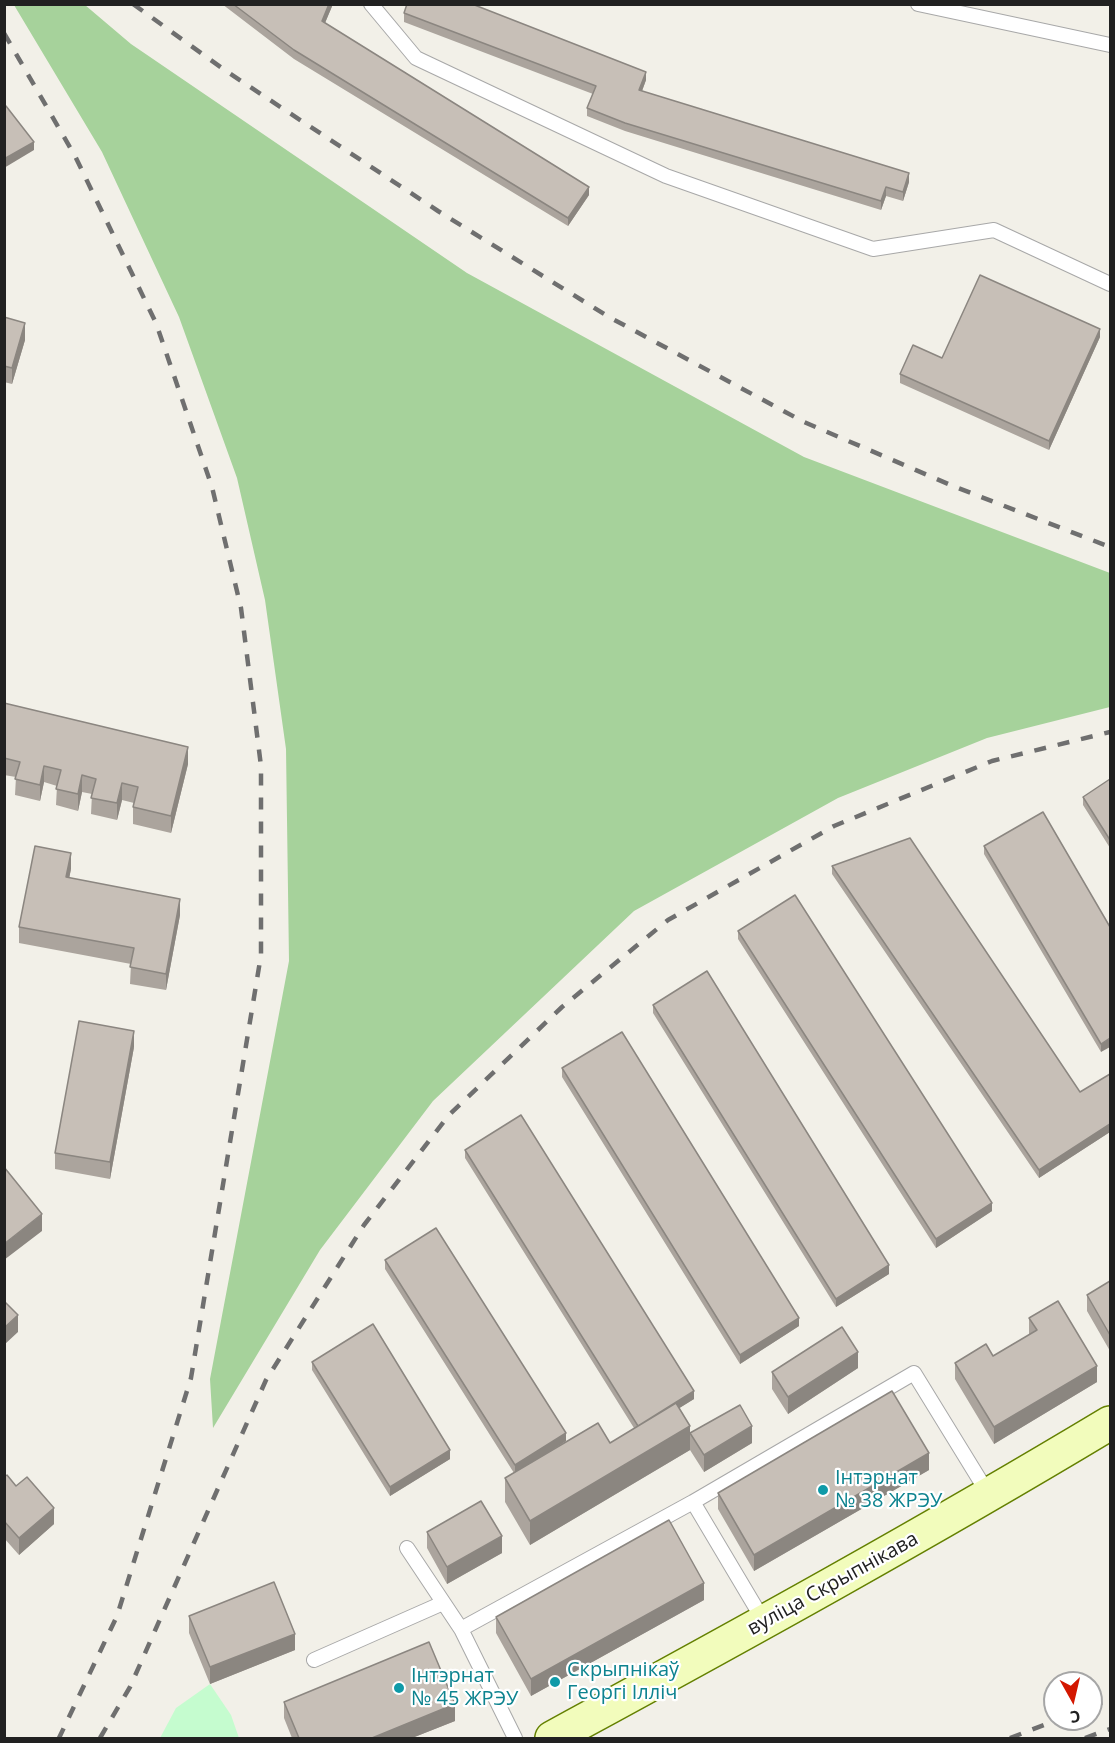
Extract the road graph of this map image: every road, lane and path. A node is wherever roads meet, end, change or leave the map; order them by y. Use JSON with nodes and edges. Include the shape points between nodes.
{"nodes":[{"id":1,"x":371,"y":4,"type":"edge"},
{"id":2,"x":918,"y":4,"type":"edge"},
{"id":3,"x":1110,"y":45,"type":"edge"},
{"id":4,"x":1110,"y":284,"type":"edge"},
{"id":5,"x":1110,"y":1423,"type":"edge"},
{"id":6,"x":989,"y":1495,"type":"junction"},
{"id":7,"x":693,"y":1502,"type":"junction"},
{"id":8,"x":407,"y":1548,"type":"dead end"},
{"id":9,"x":443,"y":1603,"type":"junction"},
{"id":10,"x":765,"y":1623,"type":"junction"},
{"id":11,"x":461,"y":1629,"type":"junction"},
{"id":12,"x":314,"y":1660,"type":"dead end"},
{"id":13,"x":515,"y":1738,"type":"edge"},
{"id":14,"x":552,"y":1738,"type":"edge"}],
"edges":[{"from":1,"to":4,"type":"lane","via":[[416,58],[666,176],[873,249],[994,230]]},
{"from":2,"to":3,"type":"lane"},
{"from":5,"to":6,"type":"street","name":"вуліца Скрыпнікава"},
{"from":6,"to":7,"type":"lane","via":[[914,1373]]},
{"from":6,"to":10,"type":"street","name":"вуліца Скрыпнікава"},
{"from":7,"to":10,"type":"lane"},
{"from":7,"to":11,"type":"lane"},
{"from":8,"to":9,"type":"lane"},
{"from":9,"to":11,"type":"lane"},
{"from":9,"to":12,"type":"lane"},
{"from":10,"to":14,"type":"street","name":"вуліца Скрыпнікава"},
{"from":11,"to":13,"type":"lane"}]}
